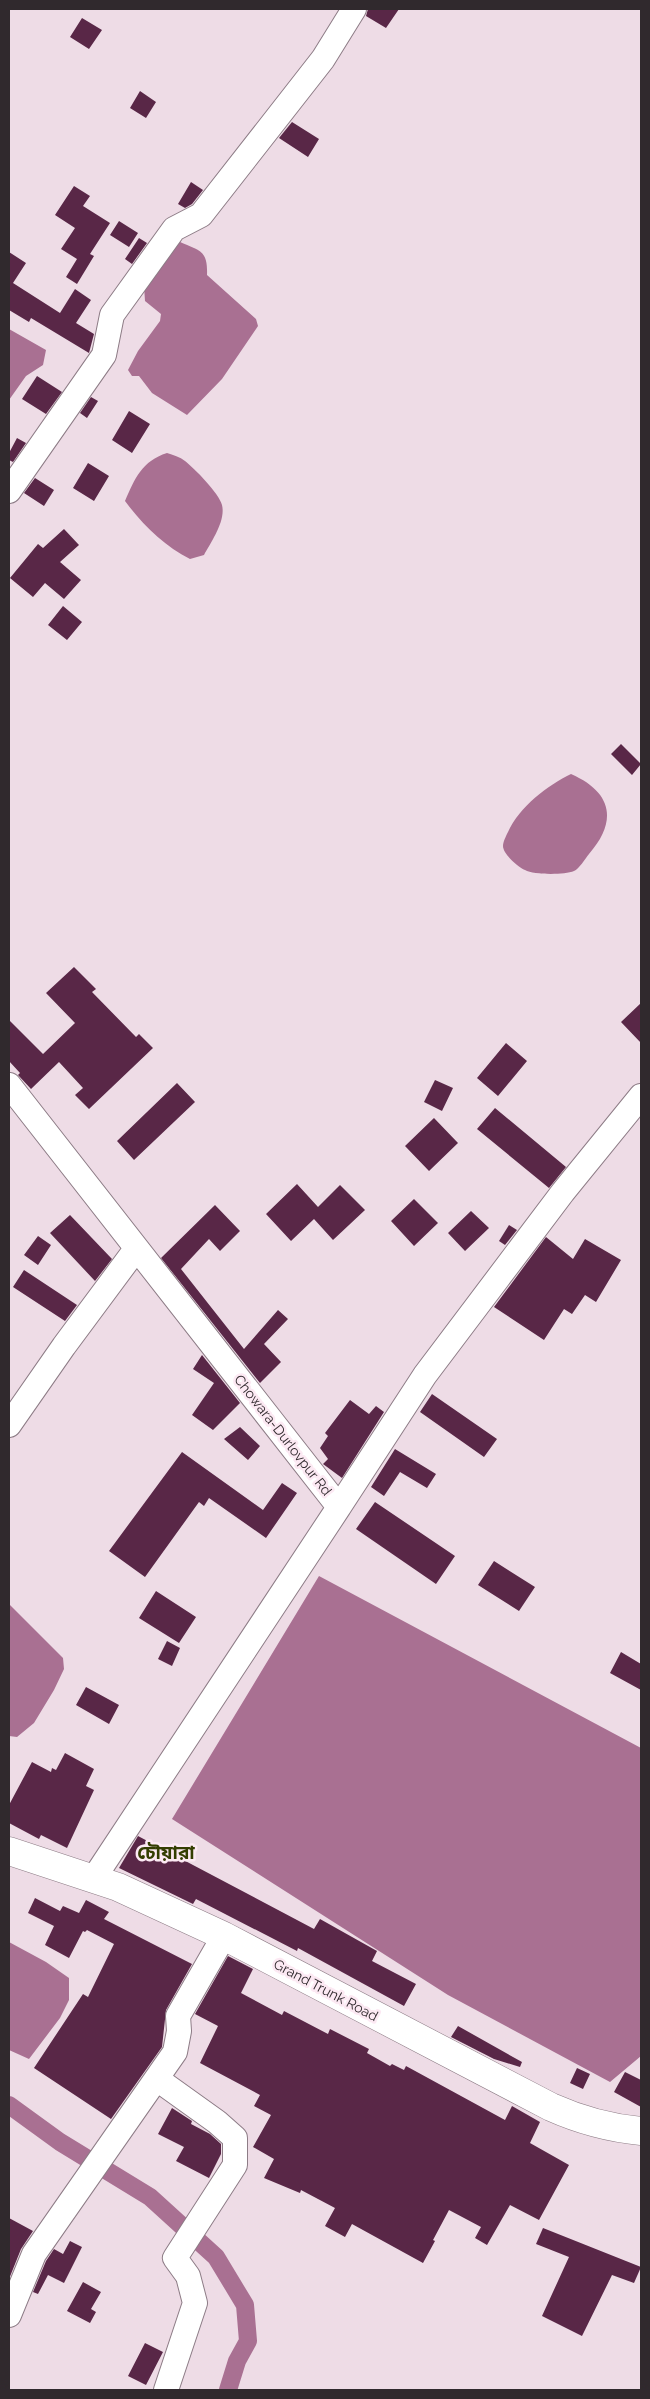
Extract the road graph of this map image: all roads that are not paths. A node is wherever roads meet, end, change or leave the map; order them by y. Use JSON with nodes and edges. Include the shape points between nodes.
{"nodes":[{"id":1,"x":354,"y":9,"type":"edge"},
{"id":2,"x":9,"y":491,"type":"edge"},
{"id":3,"x":9,"y":1085,"type":"edge"},
{"id":4,"x":641,"y":1096,"type":"edge"},
{"id":5,"x":136,"y":1249,"type":"junction"},
{"id":6,"x":9,"y":1425,"type":"edge"},
{"id":7,"x":339,"y":1507,"type":"junction"},
{"id":8,"x":9,"y":1851,"type":"edge"},
{"id":9,"x":94,"y":1878,"type":"junction"},
{"id":10,"x":224,"y":1936,"type":"junction"},
{"id":11,"x":157,"y":2079,"type":"junction"},
{"id":12,"x":641,"y":2131,"type":"edge"},
{"id":13,"x":9,"y":2315,"type":"edge"},
{"id":14,"x":166,"y":2390,"type":"edge"}],
"edges":[{"from":1,"to":2,"type":"street","via":[[323,59],[201,215],[174,229],[112,314],[104,355]]},
{"from":3,"to":5,"type":"street","name":"Chowara-Durlovpur Rd"},
{"from":4,"to":7,"type":"street","via":[[563,1192],[425,1374]]},
{"from":5,"to":6,"type":"street"},
{"from":5,"to":7,"type":"street","name":"Chowara-Durlovpur Rd"},
{"from":7,"to":9,"type":"street","name":"Chowara-Durlovpur Rd"},
{"from":8,"to":9,"type":"highway","name":"Grand Trunk Road"},
{"from":9,"to":10,"type":"highway","name":"Grand Trunk Road"},
{"from":10,"to":11,"type":"street","via":[[178,2016],[175,2052]]},
{"from":10,"to":12,"type":"highway","name":"Grand Trunk Road","via":[[550,2107],[612,2128]]},
{"from":11,"to":13,"type":"street","via":[[34,2254]]},
{"from":11,"to":14,"type":"street","via":[[235,2138],[235,2166],[175,2260],[188,2276],[195,2303]]}]}
